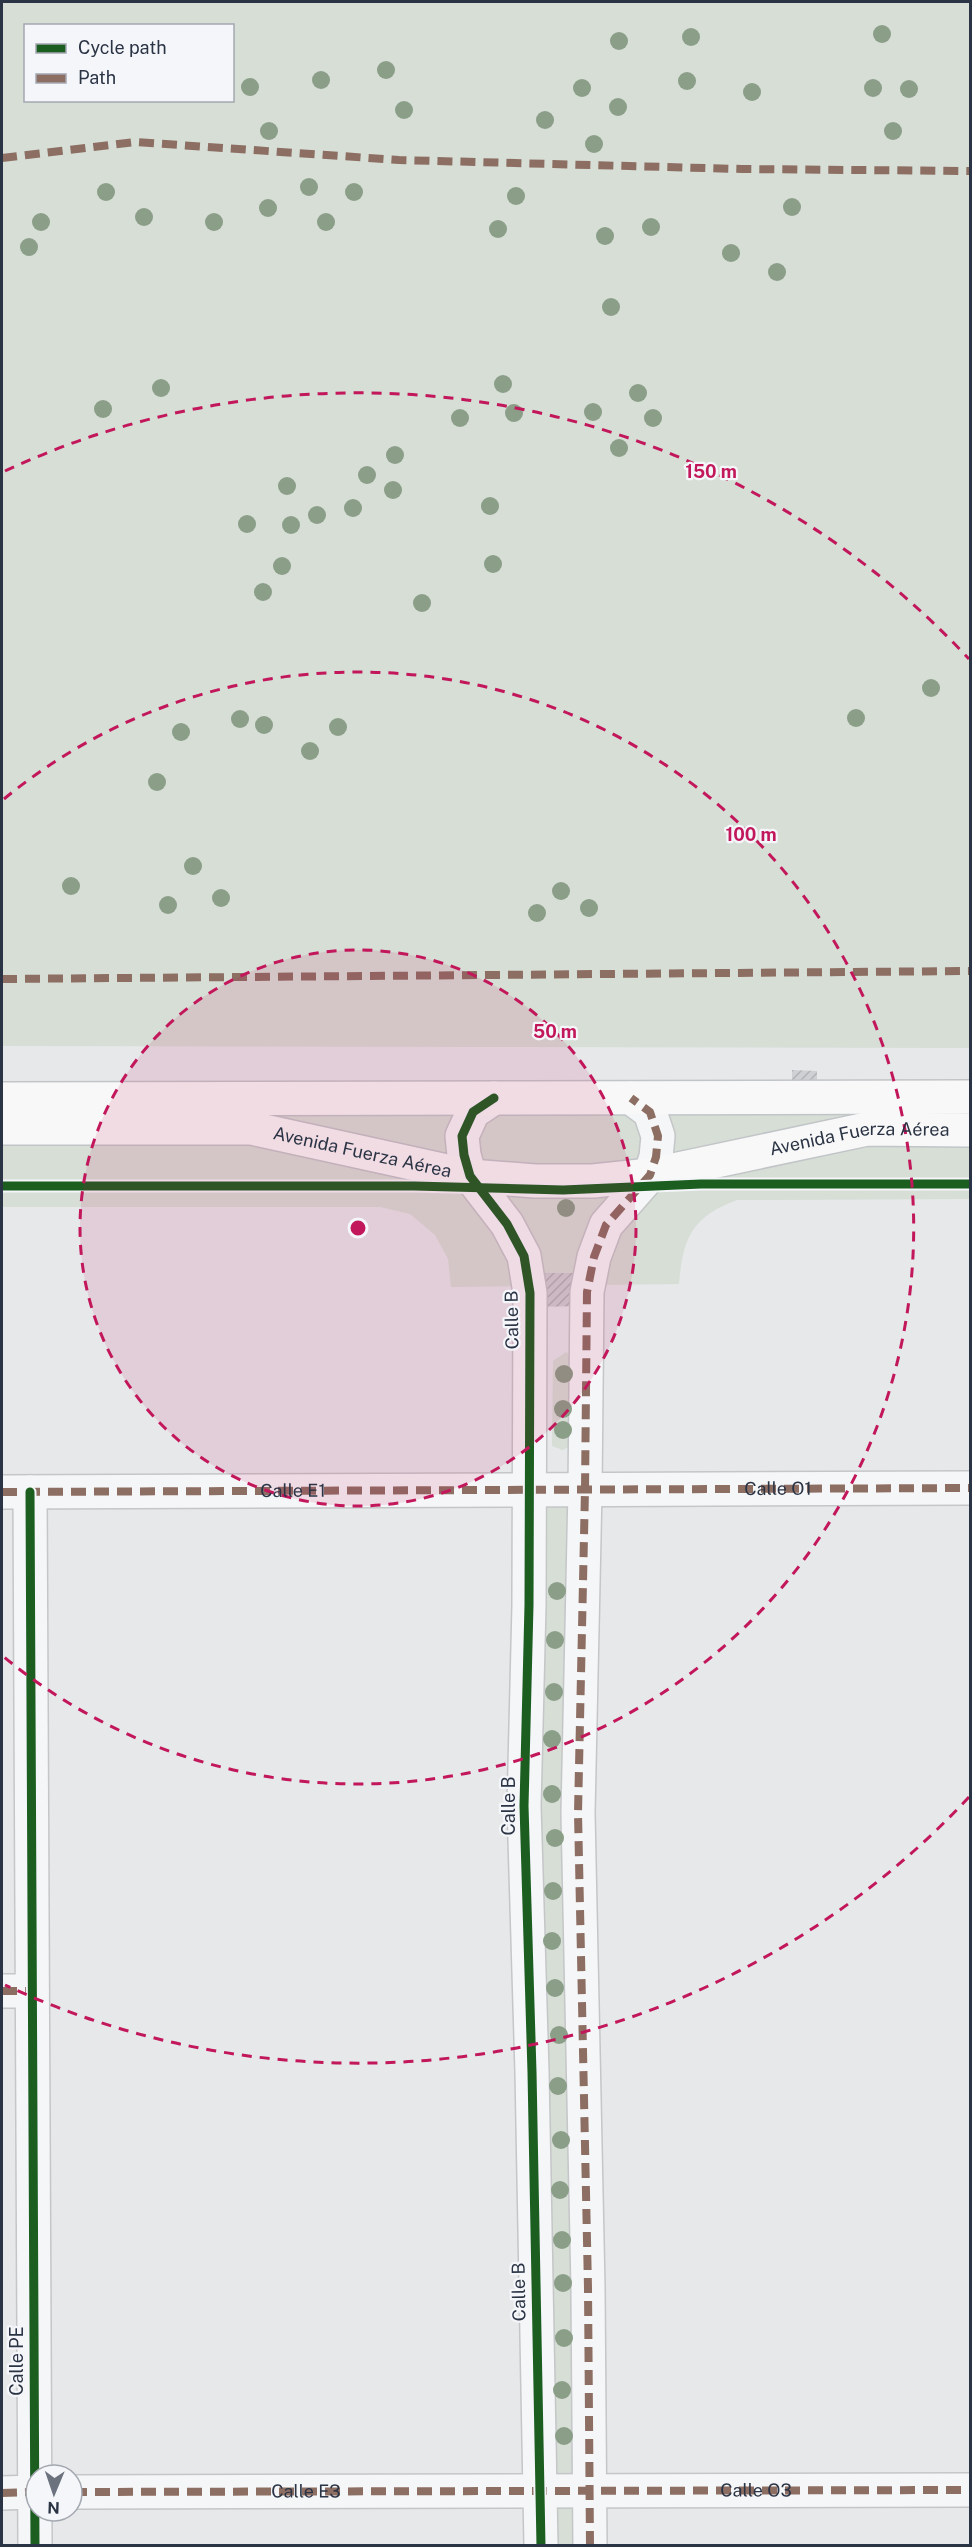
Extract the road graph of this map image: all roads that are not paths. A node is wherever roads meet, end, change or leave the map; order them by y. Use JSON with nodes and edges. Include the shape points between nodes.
{"nodes":[{"id":1,"x":970,"y":1097,"type":"edge"},
{"id":2,"x":494,"y":1098,"type":"junction"},
{"id":3,"x":631,"y":1098,"type":"junction"},
{"id":4,"x":2,"y":1099,"type":"edge"},
{"id":5,"x":2,"y":1128,"type":"edge"},
{"id":6,"x":970,"y":1130,"type":"edge"},
{"id":7,"x":650,"y":1175,"type":"junction"},
{"id":8,"x":470,"y":1176,"type":"junction"},
{"id":9,"x":970,"y":1488,"type":"edge"},
{"id":10,"x":529,"y":1490,"type":"junction"},
{"id":11,"x":585,"y":1490,"type":"junction"},
{"id":12,"x":16,"y":1492,"type":"edge"},
{"id":13,"x":17,"y":1991,"type":"edge"},
{"id":14,"x":34,"y":2463,"type":"edge"},
{"id":15,"x":970,"y":2490,"type":"edge"},
{"id":16,"x":541,"y":2491,"type":"junction"},
{"id":17,"x":590,"y":2491,"type":"junction"},
{"id":18,"x":24,"y":2492,"type":"edge"},
{"id":19,"x":84,"y":2492,"type":"edge"},
{"id":20,"x":2,"y":2493,"type":"edge"},
{"id":21,"x":35,"y":2523,"type":"edge"},
{"id":22,"x":35,"y":2546,"type":"edge"},
{"id":23,"x":541,"y":2546,"type":"edge"},
{"id":24,"x":590,"y":2546,"type":"edge"}],
"edges":[{"from":1,"to":3,"type":"main road","name":"Avenida Fuerza Aérea"},
{"from":2,"to":3,"type":"main road","name":"Avenida Fuerza Aérea"},
{"from":2,"to":4,"type":"main road","name":"Avenida Fuerza Aérea"},
{"from":2,"to":8,"type":"street","name":"Calle B","via":[[473,1112],[462,1136]]},
{"from":3,"to":7,"type":"street","via":[[650,1112],[658,1136]]},
{"from":5,"to":8,"type":"main road","name":"Avenida Fuerza Aérea","via":[[251,1128]]},
{"from":6,"to":7,"type":"main road","name":"Avenida Fuerza Aérea","via":[[867,1129]]},
{"from":7,"to":8,"type":"main road","name":"Avenida Fuerza Aérea","via":[[593,1182]]},
{"from":7,"to":11,"type":"street","via":[[606,1225],[589,1280]]},
{"from":8,"to":10,"type":"street","name":"Calle B","via":[[507,1224],[524,1256],[530,1293]]},
{"from":9,"to":11,"type":"street","name":"Calle O1"},
{"from":10,"to":11,"type":"street","name":"Calle E1"},
{"from":10,"to":12,"type":"street","name":"Calle E1"},
{"from":10,"to":16,"type":"street","name":"Calle B","via":[[524,1806]]},
{"from":11,"to":17,"type":"street","via":[[578,1813]]},
{"from":12,"to":13,"type":"street","name":"Calle PE"},
{"from":13,"to":14,"type":"street","name":"Calle PE"},
{"from":15,"to":17,"type":"street","name":"Calle O3"},
{"from":16,"to":17,"type":"street","name":"Calle O3"},
{"from":16,"to":19,"type":"street","name":"Calle E3"},
{"from":16,"to":23,"type":"street","name":"Calle B"},
{"from":17,"to":24,"type":"street"},
{"from":18,"to":20,"type":"street"},
{"from":21,"to":22,"type":"street","name":"Calle PE"}]}
